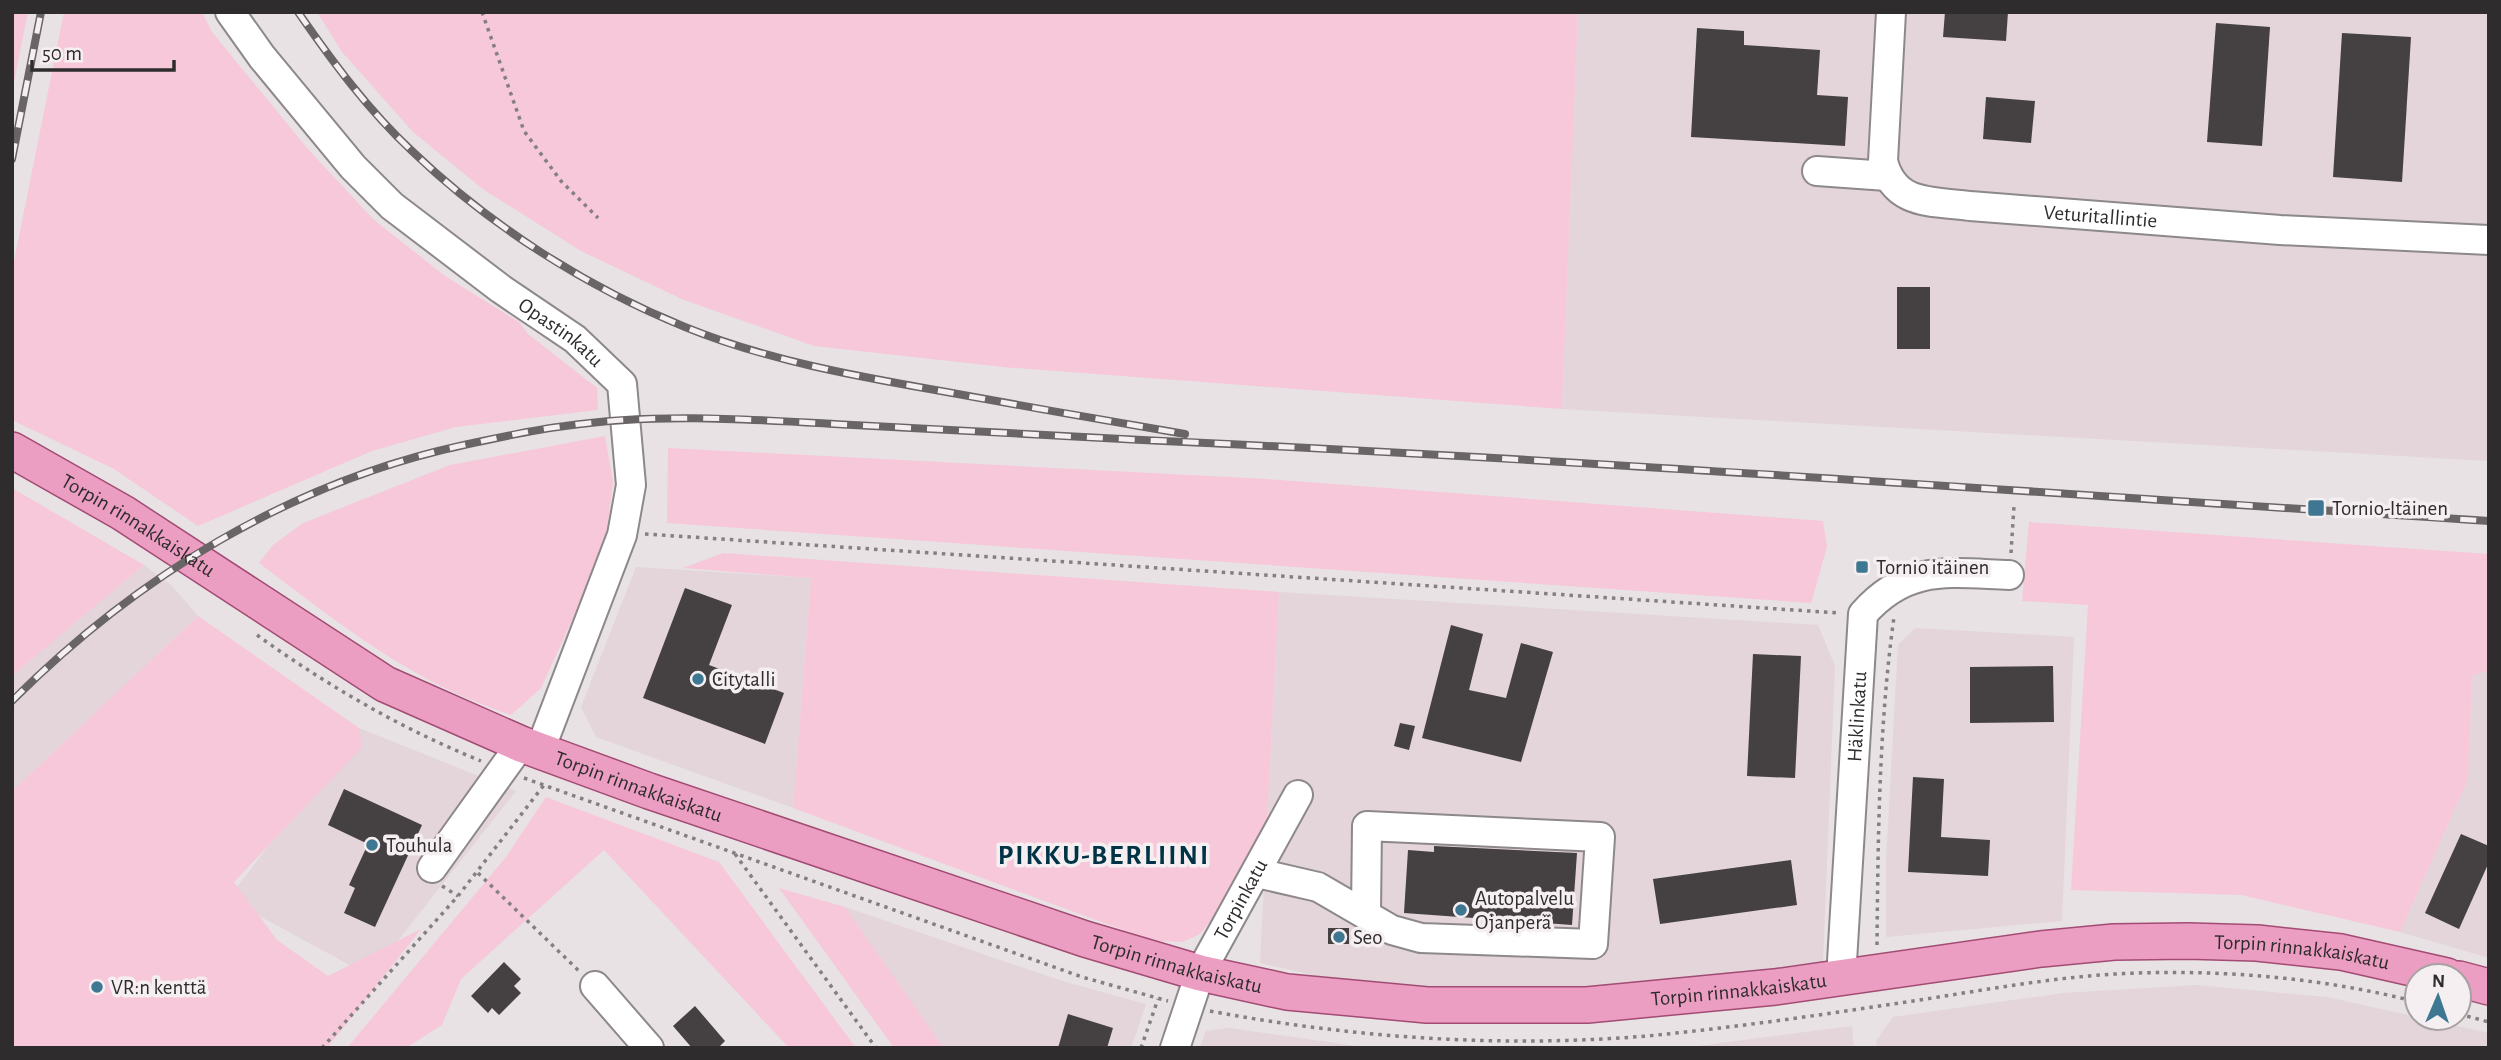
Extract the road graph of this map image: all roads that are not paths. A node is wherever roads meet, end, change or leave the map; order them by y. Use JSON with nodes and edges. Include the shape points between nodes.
{"nodes":[{"id":1,"x":230,"y":12,"type":"edge"},
{"id":2,"x":1891,"y":12,"type":"edge"},
{"id":3,"x":1817,"y":171,"type":"dead end"},
{"id":4,"x":1887,"y":176,"type":"junction"},
{"id":5,"x":2489,"y":240,"type":"edge"},
{"id":6,"x":12,"y":450,"type":"edge"},
{"id":7,"x":2009,"y":575,"type":"road end"},
{"id":8,"x":521,"y":754,"type":"junction"},
{"id":9,"x":1298,"y":796,"type":"dead end"},
{"id":10,"x":432,"y":868,"type":"dead end"},
{"id":11,"x":1257,"y":873,"type":"junction"},
{"id":12,"x":1366,"y":913,"type":"junction"},
{"id":13,"x":2403,"y":966,"type":"edge"},
{"id":14,"x":1200,"y":973,"type":"junction"},
{"id":15,"x":1840,"y":978,"type":"junction"},
{"id":16,"x":594,"y":986,"type":"road end"},
{"id":17,"x":649,"y":1048,"type":"edge"},
{"id":18,"x":1175,"y":1048,"type":"edge"}],
"edges":[{"from":1,"to":8,"type":"street","name":"Opastinkatu","via":[[352,167],[392,206],[500,289],[575,339],[622,384],[631,485],[622,535]]},
{"from":2,"to":4,"type":"street","via":[[1883,161]]},
{"from":3,"to":4,"type":"street"},
{"from":4,"to":5,"type":"street","name":"Veturitallintie","via":[[1899,192],[1970,206],[2280,230]]},
{"from":6,"to":8,"type":"main road","name":"Torpin rinnakkaiskatu","via":[[123,513],[385,684]]},
{"from":7,"to":15,"type":"street","name":"Häklinkatu","via":[[1932,573],[1899,584],[1863,614]]},
{"from":8,"to":10,"type":"street","name":"Opastinkatu","via":[[478,799]]},
{"from":8,"to":14,"type":"main road","name":"Torpin rinnakkaiskatu","via":[[649,791],[1084,939]]},
{"from":9,"to":11,"type":"street","name":"Torpinkatu"},
{"from":11,"to":12,"type":"street","via":[[1318,887]]},
{"from":11,"to":14,"type":"street","name":"Torpinkatu"},
{"from":12,"to":12,"type":"street","via":[[1367,826],[1600,837],[1594,944],[1421,938],[1392,930]]},
{"from":13,"to":15,"type":"main road","name":"Torpin rinnakkaiskatu","via":[[2341,952],[2257,943],[2114,942]]},
{"from":14,"to":15,"type":"main road","name":"Torpin rinnakkaiskatu","via":[[1345,1000],[1516,1007],[1651,1000]]},
{"from":14,"to":18,"type":"street","name":"Torpinkatu"},
{"from":16,"to":17,"type":"street"}]}
